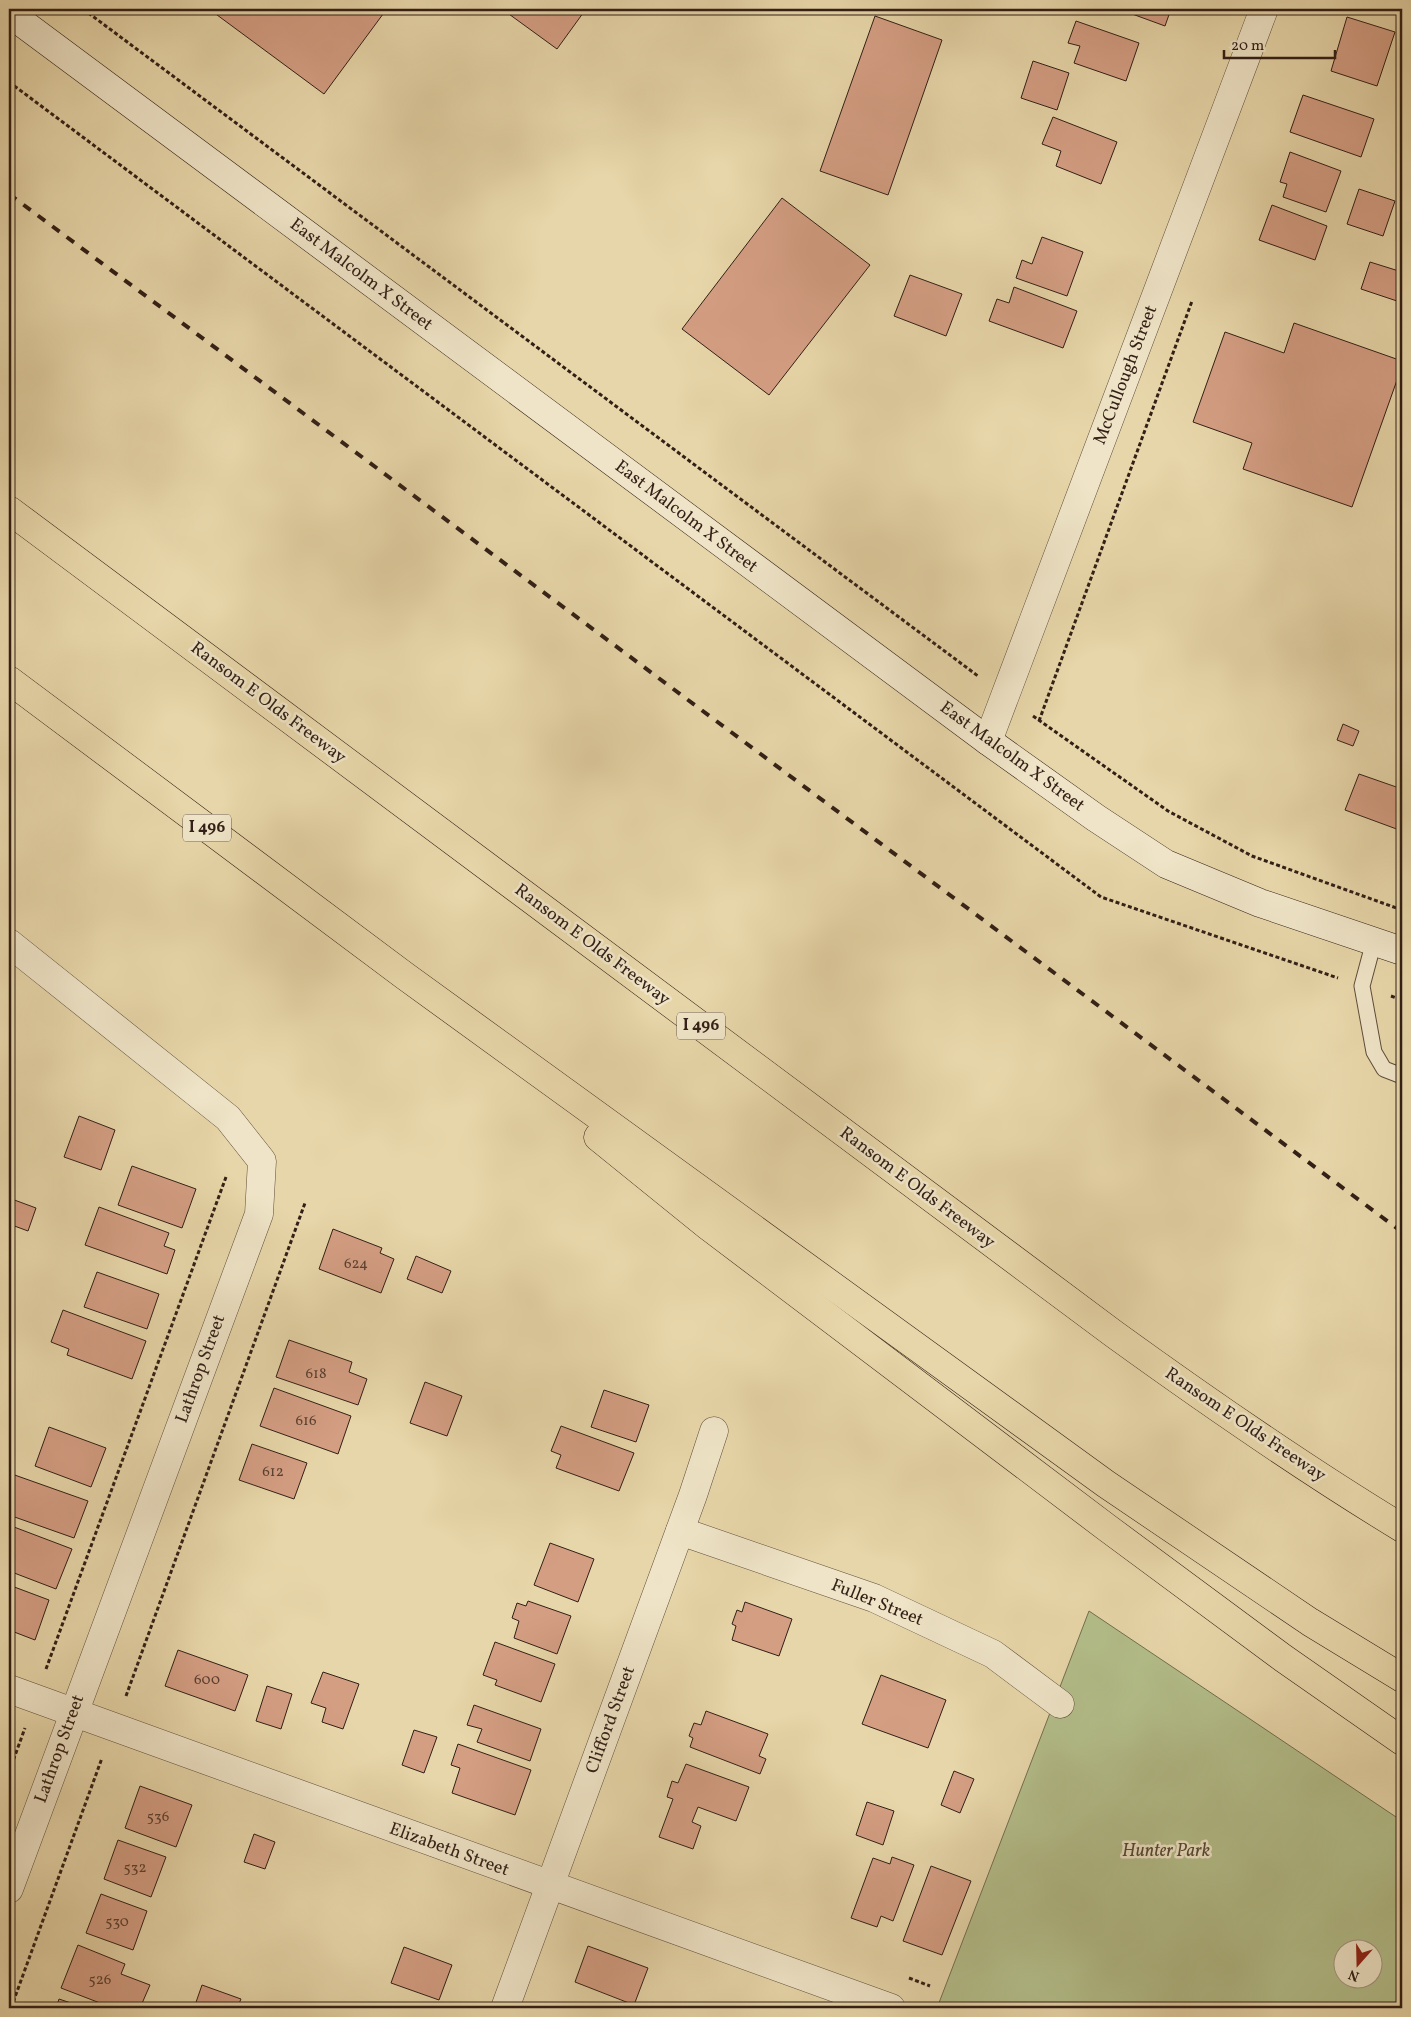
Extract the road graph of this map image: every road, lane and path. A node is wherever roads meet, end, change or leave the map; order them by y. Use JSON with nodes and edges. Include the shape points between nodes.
{"nodes":[{"id":1,"x":83,"y":9,"type":"edge"},
{"id":2,"x":1264,"y":9,"type":"edge"},
{"id":3,"x":9,"y":13,"type":"edge"},
{"id":4,"x":9,"y":82,"type":"edge"},
{"id":5,"x":1193,"y":299,"type":"dead end"},
{"id":6,"x":9,"y":510,"type":"edge"},
{"id":7,"x":9,"y":680,"type":"edge"},
{"id":8,"x":1005,"y":696,"type":"junction"},
{"id":9,"x":1039,"y":720,"type":"junction"},
{"id":10,"x":988,"y":742,"type":"junction"},
{"id":11,"x":1402,"y":910,"type":"edge"},
{"id":12,"x":1374,"y":941,"type":"junction"},
{"id":13,"x":9,"y":942,"type":"edge"},
{"id":14,"x":1402,"y":951,"type":"edge"},
{"id":15,"x":405,"y":976,"type":"junction"},
{"id":16,"x":1362,"y":986,"type":"junction"},
{"id":17,"x":1402,"y":1000,"type":"edge"},
{"id":18,"x":1402,"y":1076,"type":"edge"},
{"id":19,"x":228,"y":1172,"type":"dead end"},
{"id":20,"x":305,"y":1203,"type":"dead end"},
{"id":21,"x":714,"y":1431,"type":"dead end"},
{"id":22,"x":1402,"y":1528,"type":"edge"},
{"id":23,"x":680,"y":1531,"type":"junction"},
{"id":24,"x":1402,"y":1678,"type":"edge"},
{"id":25,"x":9,"y":1689,"type":"edge"},
{"id":26,"x":35,"y":1699,"type":"junction"},
{"id":27,"x":1060,"y":1704,"type":"dead end"},
{"id":28,"x":73,"y":1712,"type":"junction"},
{"id":29,"x":114,"y":1727,"type":"junction"},
{"id":30,"x":1402,"y":1741,"type":"edge"},
{"id":31,"x":9,"y":1772,"type":"edge"},
{"id":32,"x":550,"y":1886,"type":"junction"},
{"id":33,"x":9,"y":1889,"type":"edge"},
{"id":34,"x":11,"y":2008,"type":"edge"},
{"id":35,"x":505,"y":2008,"type":"edge"},
{"id":36,"x":891,"y":2008,"type":"edge"}],
"edges":[{"from":1,"to":8,"type":"path"},
{"from":2,"to":8,"type":"street","name":"McCullough Street"},
{"from":3,"to":10,"type":"street","name":"East Malcolm X Street"},
{"from":4,"to":16,"type":"path","via":[[1101,897]]},
{"from":5,"to":9,"type":"path"},
{"from":6,"to":22,"type":"highway","name":"Ransom E Olds Freeway","number":"I 496","via":[[1114,1334],[1249,1429]]},
{"from":7,"to":15,"type":"highway","number":"I 496"},
{"from":8,"to":9,"type":"path"},
{"from":8,"to":10,"type":"street","name":"McCullough Street"},
{"from":9,"to":11,"type":"path","via":[[1168,811],[1252,856]]},
{"from":10,"to":12,"type":"street","name":"East Malcolm X Street","via":[[1166,864],[1260,903]]},
{"from":12,"to":14,"type":"street","name":"East Malcolm X Street"},
{"from":12,"to":16,"type":"lane"},
{"from":13,"to":28,"type":"street","name":"Lathrop Street","via":[[228,1118],[262,1162],[259,1214]]},
{"from":15,"to":24,"type":"highway","number":"I 496","via":[[1106,1484],[1310,1622]]},
{"from":15,"to":30,"type":"highway","via":[[708,1226],[1189,1589]]},
{"from":16,"to":17,"type":"path"},
{"from":16,"to":18,"type":"lane","via":[[1374,1052],[1384,1069]]},
{"from":19,"to":26,"type":"path"},
{"from":20,"to":29,"type":"path"},
{"from":21,"to":23,"type":"street","name":"Clifford Street"},
{"from":23,"to":27,"type":"street","name":"Fuller Street","via":[[874,1598],[993,1654]]},
{"from":23,"to":32,"type":"street","name":"Clifford Street"},
{"from":25,"to":26,"type":"street","name":"Elizabeth Street"},
{"from":26,"to":28,"type":"street","name":"Elizabeth Street"},
{"from":26,"to":31,"type":"path"},
{"from":28,"to":29,"type":"street","name":"Elizabeth Street"},
{"from":28,"to":33,"type":"street","name":"Lathrop Street"},
{"from":29,"to":32,"type":"street","name":"Elizabeth Street"},
{"from":29,"to":34,"type":"path"},
{"from":32,"to":35,"type":"street","name":"Clifford Street"},
{"from":32,"to":36,"type":"street","name":"Elizabeth Street"}]}
